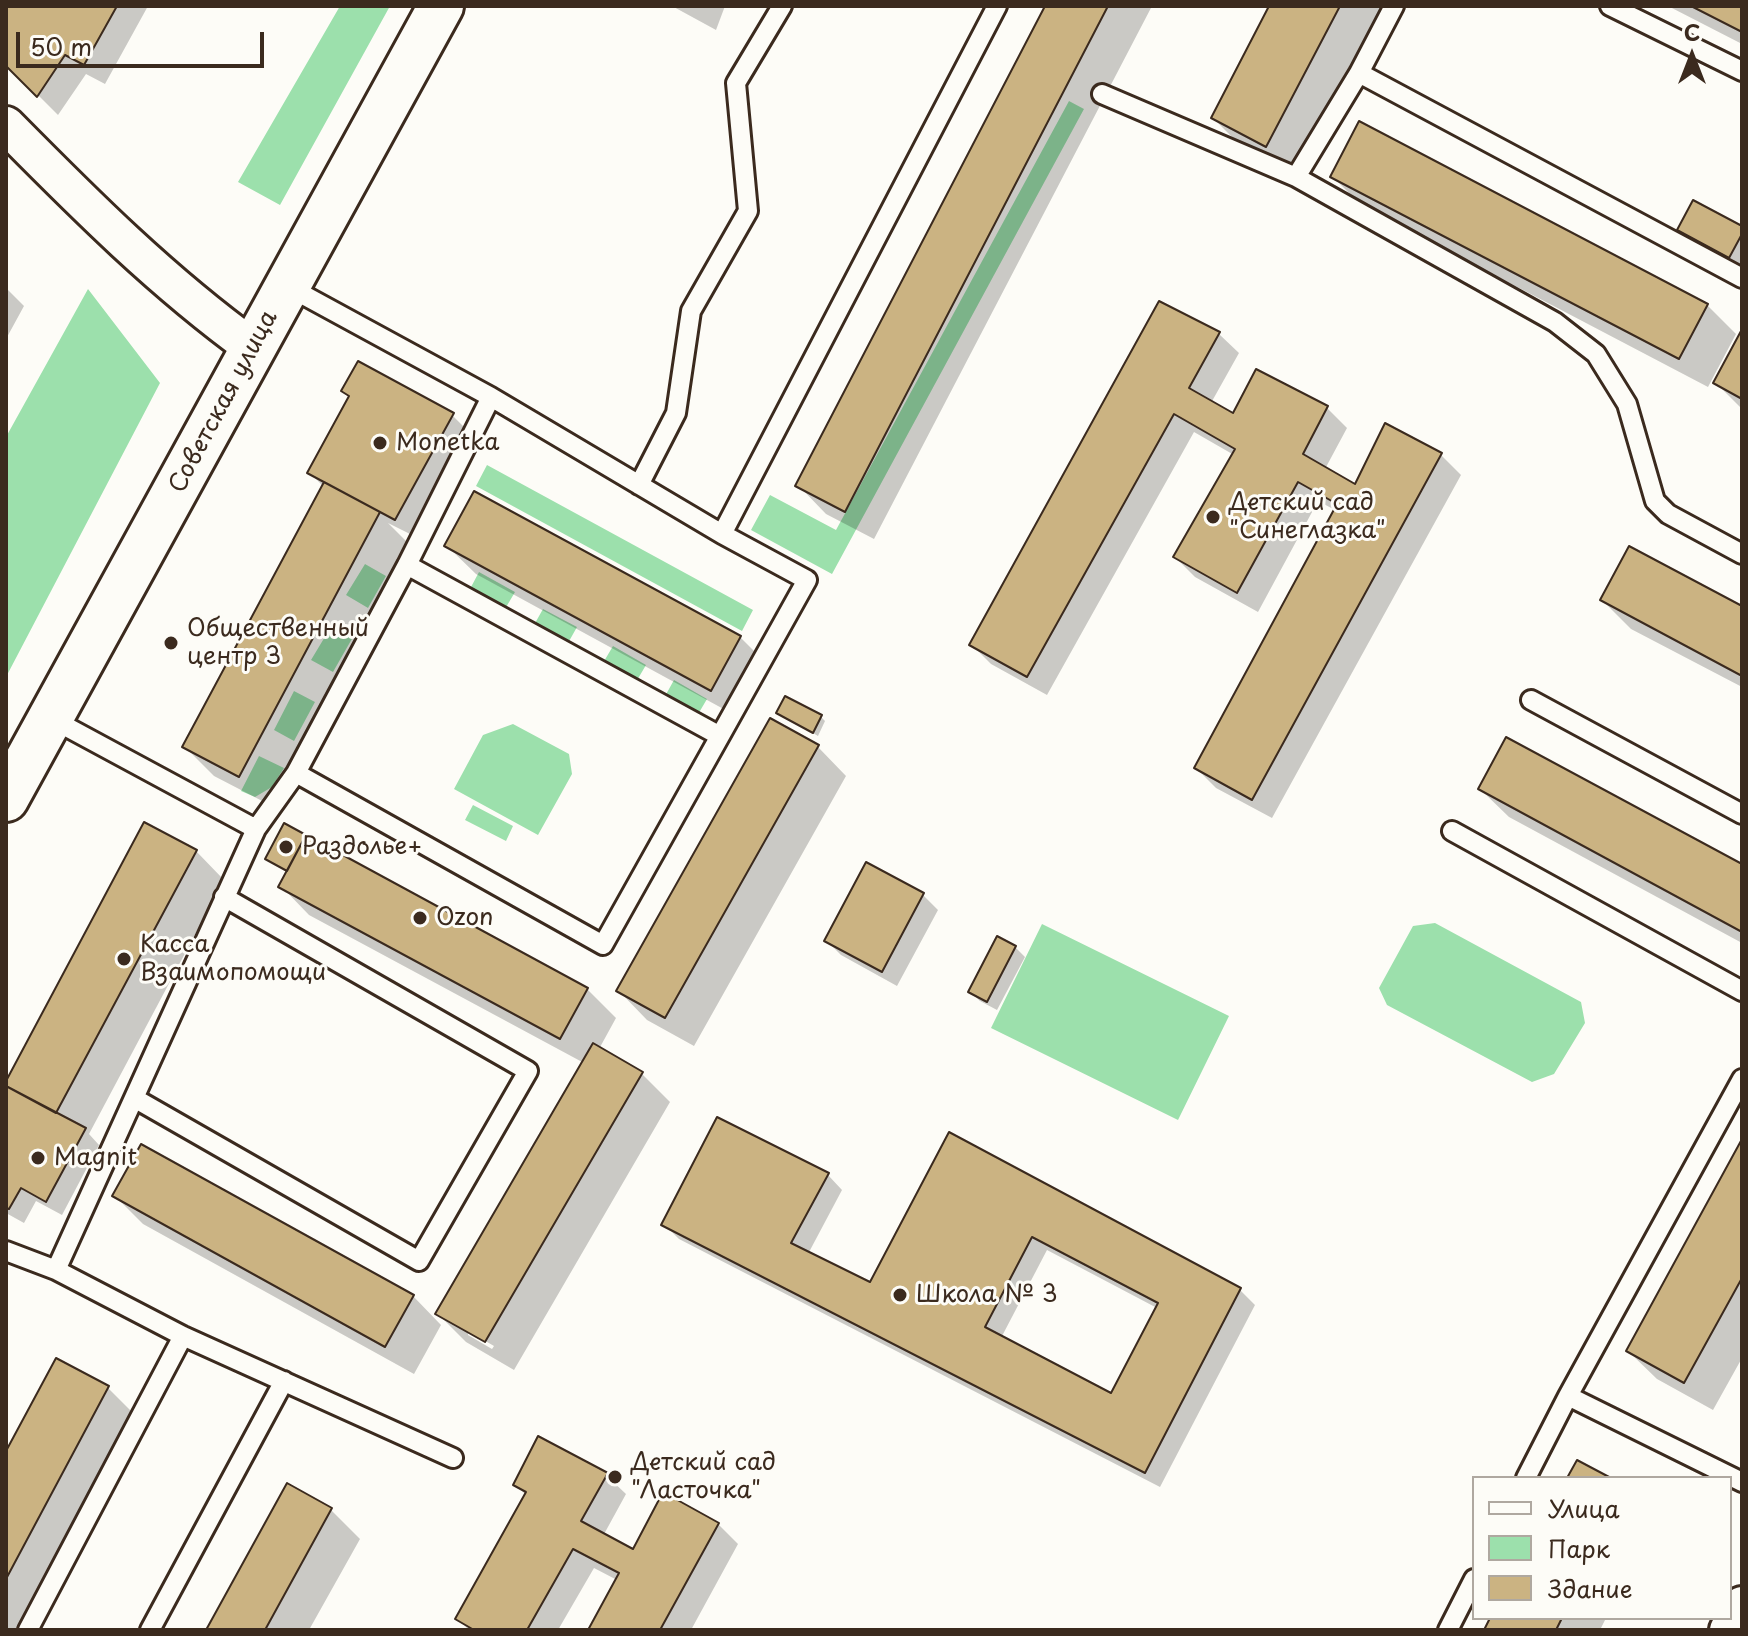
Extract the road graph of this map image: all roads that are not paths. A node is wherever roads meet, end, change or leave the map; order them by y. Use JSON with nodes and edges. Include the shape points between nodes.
{"nodes":[{"id":1,"x":441,"y":6,"type":"edge"},
{"id":2,"x":782,"y":6,"type":"edge"},
{"id":3,"x":997,"y":6,"type":"edge"},
{"id":4,"x":1394,"y":6,"type":"edge"},
{"id":5,"x":1610,"y":6,"type":"edge"},
{"id":6,"x":1742,"y":71,"type":"edge"},
{"id":7,"x":1359,"y":73,"type":"junction"},
{"id":8,"x":1102,"y":94,"type":"dead end"},
{"id":9,"x":6,"y":125,"type":"edge"},
{"id":10,"x":1296,"y":177,"type":"junction"},
{"id":11,"x":1742,"y":278,"type":"edge"},
{"id":12,"x":287,"y":286,"type":"junction"},
{"id":13,"x":253,"y":348,"type":"junction"},
{"id":14,"x":491,"y":397,"type":"junction"},
{"id":15,"x":639,"y":485,"type":"junction"},
{"id":16,"x":722,"y":534,"type":"junction"},
{"id":17,"x":1742,"y":554,"type":"edge"},
{"id":18,"x":407,"y":565,"type":"junction"},
{"id":19,"x":1531,"y":700,"type":"dead end"},
{"id":20,"x":52,"y":719,"type":"junction"},
{"id":21,"x":720,"y":736,"type":"junction"},
{"id":22,"x":296,"y":773,"type":"junction"},
{"id":23,"x":6,"y":799,"type":"edge"},
{"id":24,"x":1742,"y":814,"type":"edge"},
{"id":25,"x":256,"y":829,"type":"junction"},
{"id":26,"x":1452,"y":831,"type":"dead end"},
{"id":27,"x":224,"y":897,"type":"junction"},
{"id":28,"x":1742,"y":991,"type":"edge"},
{"id":29,"x":1742,"y":1079,"type":"edge"},
{"id":30,"x":134,"y":1098,"type":"junction"},
{"id":31,"x":6,"y":1251,"type":"edge"},
{"id":32,"x":56,"y":1270,"type":"junction"},
{"id":33,"x":183,"y":1336,"type":"junction"},
{"id":34,"x":284,"y":1381,"type":"junction"},
{"id":35,"x":1568,"y":1396,"type":"junction"},
{"id":36,"x":453,"y":1458,"type":"dead end"},
{"id":37,"x":1527,"y":1476,"type":"edge"},
{"id":38,"x":1730,"y":1476,"type":"edge"},
{"id":39,"x":1472,"y":1583,"type":"edge"},
{"id":40,"x":1742,"y":1605,"type":"edge"},
{"id":41,"x":28,"y":1630,"type":"edge"},
{"id":42,"x":150,"y":1630,"type":"edge"},
{"id":43,"x":1448,"y":1630,"type":"edge"},
{"id":44,"x":1728,"y":1630,"type":"edge"}],
"edges":[{"from":1,"to":12,"type":"main road","name":"Советская улица"},
{"from":2,"to":15,"type":"lane","via":[[736,83],[748,211],[691,311],[676,413]]},
{"from":3,"to":16,"type":"lane"},
{"from":4,"to":7,"type":"lane"},
{"from":5,"to":6,"type":"lane"},
{"from":7,"to":10,"type":"lane"},
{"from":7,"to":11,"type":"lane"},
{"from":8,"to":10,"type":"lane"},
{"from":9,"to":13,"type":"street","via":[[157,273]]},
{"from":10,"to":17,"type":"lane","via":[[1555,322],[1596,354],[1627,404],[1655,501],[1668,514]]},
{"from":12,"to":13,"type":"main road","name":"Советская улица"},
{"from":12,"to":14,"type":"lane"},
{"from":13,"to":20,"type":"main road","name":"Советская улица"},
{"from":14,"to":15,"type":"lane"},
{"from":14,"to":18,"type":"lane"},
{"from":15,"to":16,"type":"lane"},
{"from":16,"to":21,"type":"lane","via":[[807,580]]},
{"from":18,"to":21,"type":"lane"},
{"from":18,"to":22,"type":"lane"},
{"from":19,"to":24,"type":"lane"},
{"from":20,"to":23,"type":"main road","name":"Советская улица"},
{"from":20,"to":25,"type":"lane"},
{"from":21,"to":22,"type":"lane","via":[[603,945]]},
{"from":22,"to":25,"type":"lane"},
{"from":25,"to":27,"type":"lane"},
{"from":26,"to":28,"type":"lane"},
{"from":27,"to":30,"type":"lane"},
{"from":27,"to":30,"type":"lane","via":[[528,1071],[419,1261]]},
{"from":29,"to":35,"type":"lane"},
{"from":30,"to":32,"type":"lane"},
{"from":31,"to":32,"type":"lane"},
{"from":32,"to":33,"type":"lane"},
{"from":33,"to":34,"type":"lane"},
{"from":33,"to":41,"type":"lane"},
{"from":34,"to":36,"type":"lane"},
{"from":34,"to":42,"type":"lane"},
{"from":35,"to":37,"type":"lane"},
{"from":35,"to":38,"type":"lane"},
{"from":39,"to":43,"type":"lane"},
{"from":40,"to":44,"type":"street"}]}
